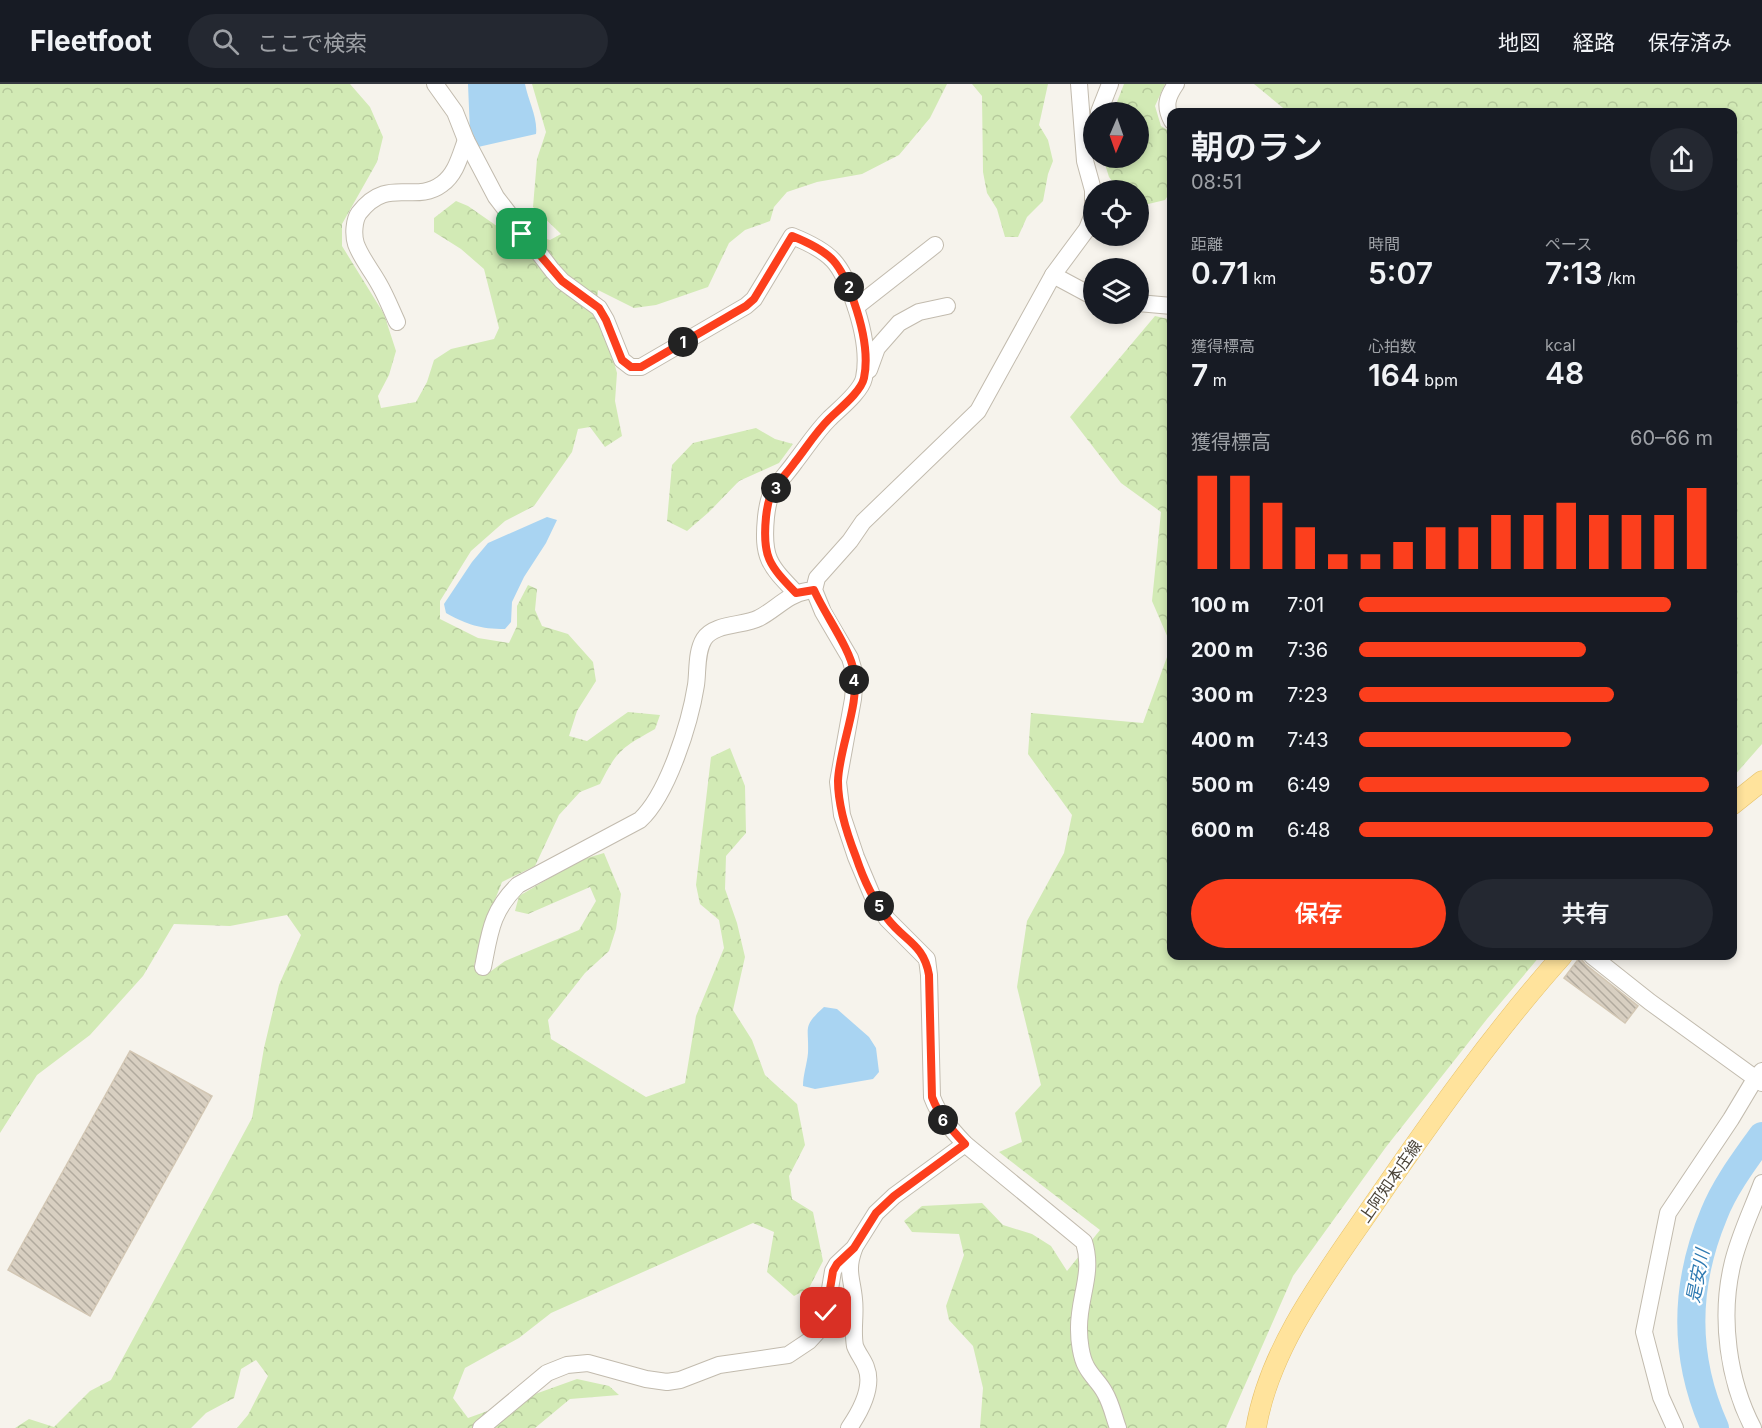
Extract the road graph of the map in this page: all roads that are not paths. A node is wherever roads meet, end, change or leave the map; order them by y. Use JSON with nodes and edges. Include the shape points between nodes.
{"nodes":[{"id":1,"x":435,"y":84,"type":"edge"},
{"id":2,"x":1079,"y":84,"type":"edge"},
{"id":3,"x":1110,"y":84,"type":"edge"},
{"id":4,"x":1176,"y":84,"type":"edge"},
{"id":5,"x":1103,"y":102,"type":"edge"},
{"id":6,"x":1167,"y":108,"type":"edge"},
{"id":7,"x":466,"y":140,"type":"junction"},
{"id":8,"x":1095,"y":168,"type":"edge"},
{"id":9,"x":1090,"y":177,"type":"junction"},
{"id":10,"x":934,"y":245,"type":"dead end"},
{"id":11,"x":1053,"y":275,"type":"junction"},
{"id":12,"x":1083,"y":291,"type":"edge"},
{"id":13,"x":1149,"y":304,"type":"edge"},
{"id":14,"x":947,"y":306,"type":"dead end"},
{"id":15,"x":1167,"y":306,"type":"edge"},
{"id":16,"x":856,"y":307,"type":"junction"},
{"id":17,"x":397,"y":322,"type":"dead end"},
{"id":18,"x":864,"y":379,"type":"junction"},
{"id":19,"x":814,"y":590,"type":"junction"},
{"id":20,"x":796,"y":593,"type":"junction"},
{"id":21,"x":1762,"y":781,"type":"edge"},
{"id":22,"x":1737,"y":802,"type":"edge"},
{"id":23,"x":1559,"y":960,"type":"edge"},
{"id":24,"x":1597,"y":960,"type":"edge"},
{"id":25,"x":483,"y":967,"type":"dead end"},
{"id":26,"x":1760,"y":1077,"type":"edge"},
{"id":27,"x":965,"y":1144,"type":"junction"},
{"id":28,"x":1762,"y":1183,"type":"edge"},
{"id":29,"x":1762,"y":1215,"type":"edge"},
{"id":30,"x":854,"y":1248,"type":"junction"},
{"id":31,"x":1732,"y":1263,"type":"junction"},
{"id":32,"x":481,"y":1428,"type":"edge"},
{"id":33,"x":849,"y":1428,"type":"edge"},
{"id":34,"x":1118,"y":1428,"type":"edge"},
{"id":35,"x":1256,"y":1428,"type":"edge"},
{"id":36,"x":1675,"y":1428,"type":"edge"},
{"id":37,"x":1744,"y":1428,"type":"edge"},
{"id":38,"x":1753,"y":1428,"type":"edge"}],
"edges":[{"from":1,"to":7,"type":"street","via":[[455,112]]},
{"from":2,"to":9,"type":"street"},
{"from":3,"to":5,"type":"street"},
{"from":4,"to":6,"type":"street","via":[[1168,97]]},
{"from":7,"to":16,"type":"street","via":[[496,197],[522,234],[562,281],[599,308],[622,360],[631,367],[641,367],[746,306],[792,236],[840,266]]},
{"from":7,"to":17,"type":"street","via":[[455,170],[443,184],[426,193],[398,191],[378,195],[355,219],[356,243]]},
{"from":8,"to":9,"type":"street"},
{"from":9,"to":11,"type":"street","via":[[1093,214],[1087,229]]},
{"from":10,"to":16,"type":"street"},
{"from":11,"to":12,"type":"street"},
{"from":11,"to":19,"type":"street","via":[[978,411],[863,522],[817,578]]},
{"from":13,"to":15,"type":"street"},
{"from":14,"to":18,"type":"street","via":[[919,312],[899,322],[877,348]]},
{"from":16,"to":18,"type":"street","via":[[865,346]]},
{"from":18,"to":20,"type":"street","via":[[771,493],[764,542],[776,572]]},
{"from":19,"to":20,"type":"street"},
{"from":19,"to":27,"type":"street","via":[[855,675],[838,782],[842,815],[872,895],[887,919],[927,959],[932,1097],[937,1111]]},
{"from":20,"to":25,"type":"street","via":[[757,619],[715,631],[704,639],[690,712],[670,773],[649,812],[518,885],[503,900],[491,926]]},
{"from":21,"to":22,"type":"main road"},
{"from":23,"to":35,"type":"main road","name":"上阿知本庄線","via":[[1424,1131],[1342,1251],[1289,1334],[1273,1368]]},
{"from":24,"to":26,"type":"street","via":[[1650,1002]]},
{"from":26,"to":36,"type":"street","via":[[1668,1213],[1644,1332],[1661,1397]]},
{"from":27,"to":30,"type":"street","via":[[894,1196],[876,1213]]},
{"from":27,"to":34,"type":"street","via":[[1084,1242],[1089,1257],[1080,1308],[1083,1355],[1085,1365],[1106,1394]]},
{"from":28,"to":31,"type":"street"},
{"from":29,"to":31,"type":"street","via":[[1742,1258]]},
{"from":30,"to":32,"type":"street","via":[[833,1271],[820,1329],[788,1355],[719,1365],[667,1382],[588,1363],[567,1365],[547,1373]]},
{"from":30,"to":33,"type":"street","via":[[849,1263],[854,1335],[868,1379],[863,1403]]},
{"from":31,"to":37,"type":"street","via":[[1721,1271],[1717,1301],[1719,1337],[1724,1367]]},
{"from":31,"to":38,"type":"street","via":[[1726,1299],[1732,1369]]}]}
